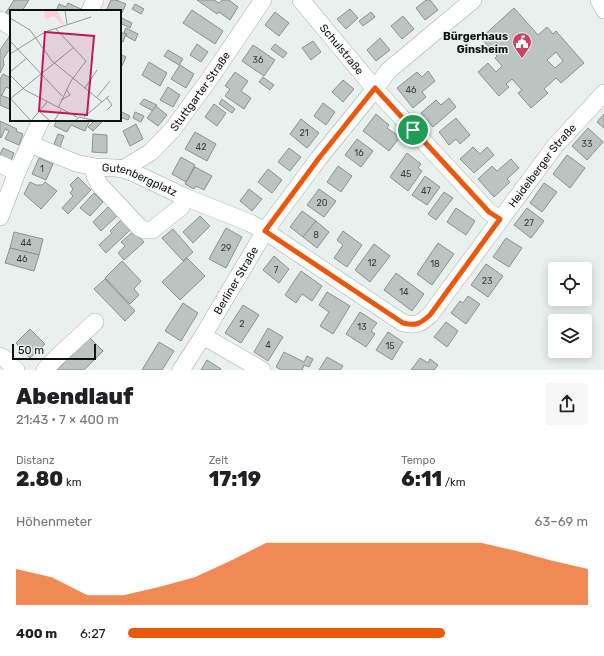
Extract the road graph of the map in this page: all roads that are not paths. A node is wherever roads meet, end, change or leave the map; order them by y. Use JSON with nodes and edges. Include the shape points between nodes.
{"nodes":[{"id":1,"x":95,"y":0,"type":"edge"},
{"id":2,"x":263,"y":0,"type":"edge"},
{"id":3,"x":301,"y":0,"type":"edge"},
{"id":4,"x":473,"y":0,"type":"edge"},
{"id":5,"x":599,"y":0,"type":"edge"},
{"id":6,"x":90,"y":10,"type":"edge"},
{"id":7,"x":604,"y":10,"type":"edge"},
{"id":8,"x":0,"y":20,"type":"edge"},
{"id":9,"x":10,"y":26,"type":"edge"},
{"id":10,"x":375,"y":88,"type":"junction"},
{"id":11,"x":604,"y":93,"type":"edge"},
{"id":12,"x":41,"y":121,"type":"edge"},
{"id":13,"x":30,"y":144,"type":"junction"},
{"id":14,"x":0,"y":164,"type":"edge"},
{"id":15,"x":94,"y":167,"type":"junction"},
{"id":16,"x":123,"y":169,"type":"junction"},
{"id":17,"x":17,"y":172,"type":"junction"},
{"id":18,"x":185,"y":197,"type":"junction"},
{"id":19,"x":0,"y":217,"type":"edge"},
{"id":20,"x":500,"y":219,"type":"junction"},
{"id":21,"x":265,"y":231,"type":"junction"},
{"id":22,"x":95,"y":322,"type":"dead end"},
{"id":23,"x":203,"y":336,"type":"junction"},
{"id":24,"x":0,"y":356,"type":"edge"},
{"id":25,"x":16,"y":370,"type":"edge"},
{"id":26,"x":45,"y":370,"type":"edge"},
{"id":27,"x":181,"y":370,"type":"edge"},
{"id":28,"x":262,"y":370,"type":"edge"}],
"edges":[{"from":1,"to":6,"type":"street"},
{"from":2,"to":16,"type":"street","name":"Stuttgarter Straße","via":[[174,129],[151,152]]},
{"from":3,"to":10,"type":"street","name":"Schulstraße"},
{"from":4,"to":10,"type":"street","name":"Berliner Straße","via":[[388,71]]},
{"from":5,"to":7,"type":"street"},
{"from":8,"to":9,"type":"street"},
{"from":10,"to":20,"type":"street","name":"Schulstraße","via":[[489,212]]},
{"from":10,"to":21,"type":"street","name":"Berliner Straße"},
{"from":11,"to":20,"type":"street","name":"Heidelberger Straße","via":[[555,146]]},
{"from":12,"to":13,"type":"street"},
{"from":13,"to":15,"type":"street","name":"Gutenbergplatz","via":[[68,161]]},
{"from":13,"to":17,"type":"street"},
{"from":14,"to":17,"type":"street"},
{"from":15,"to":16,"type":"street","name":"Gutenbergplatz"},
{"from":15,"to":18,"type":"street","name":"Gutenbergplatz","via":[[99,184],[144,230],[152,230],[180,207]]},
{"from":16,"to":18,"type":"street","name":"Gutenbergplatz"},
{"from":17,"to":19,"type":"street"},
{"from":18,"to":21,"type":"street","name":"Gutenbergplatz"},
{"from":20,"to":21,"type":"street","name":"Heidelberger Straße","via":[[430,315],[422,323],[412,325],[403,323]]},
{"from":21,"to":23,"type":"street","name":"Berliner Straße"},
{"from":22,"to":26,"type":"street"},
{"from":23,"to":27,"type":"street","name":"Berliner Straße"},
{"from":23,"to":28,"type":"street"},
{"from":24,"to":25,"type":"street"}]}
